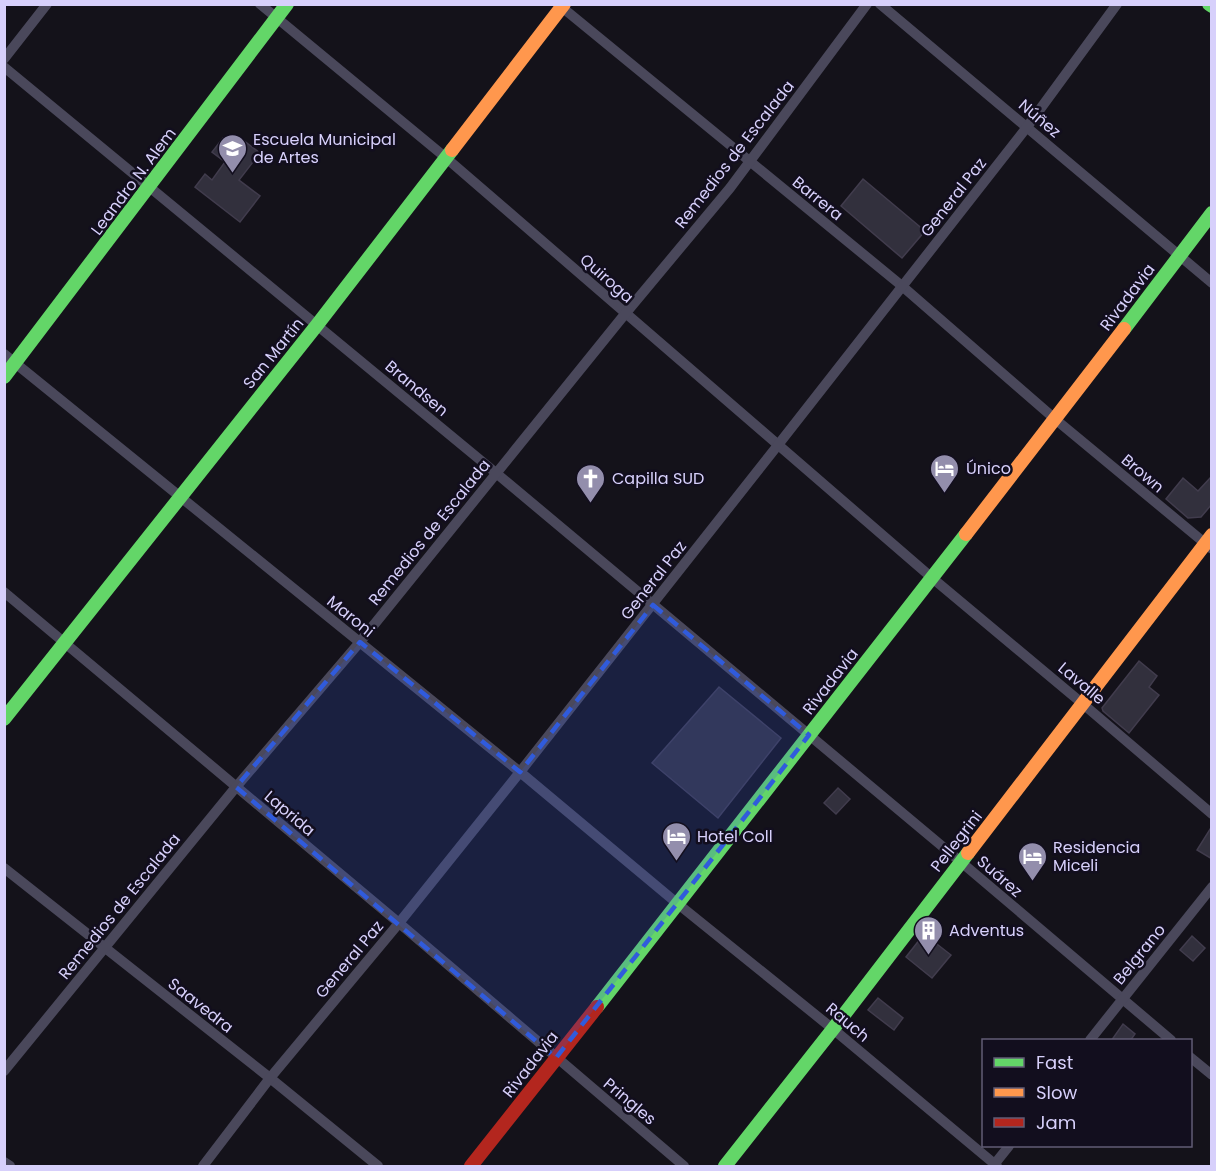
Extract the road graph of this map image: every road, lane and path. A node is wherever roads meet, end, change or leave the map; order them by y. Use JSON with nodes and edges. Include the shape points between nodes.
{"nodes":[{"id":1,"x":47,"y":4,"type":"edge"},
{"id":2,"x":261,"y":4,"type":"edge"},
{"id":3,"x":287,"y":4,"type":"edge"},
{"id":4,"x":867,"y":4,"type":"edge"},
{"id":5,"x":880,"y":4,"type":"edge"},
{"id":6,"x":1117,"y":4,"type":"edge"},
{"id":7,"x":561,"y":6,"type":"edge"},
{"id":8,"x":276,"y":18,"type":"junction"},
{"id":9,"x":4,"y":59,"type":"edge"},
{"id":10,"x":4,"y":67,"type":"edge"},
{"id":11,"x":1027,"y":127,"type":"junction"},
{"id":12,"x":445,"y":157,"type":"junction"},
{"id":13,"x":749,"y":161,"type":"junction"},
{"id":14,"x":149,"y":187,"type":"junction"},
{"id":15,"x":1212,"y":213,"type":"edge"},
{"id":16,"x":1179,"y":256,"type":"junction"},
{"id":17,"x":1212,"y":283,"type":"edge"},
{"id":18,"x":902,"y":286,"type":"junction"},
{"id":19,"x":625,"y":314,"type":"junction"},
{"id":20,"x":317,"y":325,"type":"junction"},
{"id":21,"x":10,"y":358,"type":"edge"},
{"id":22,"x":4,"y":377,"type":"edge"},
{"id":23,"x":1055,"y":419,"type":"junction"},
{"id":24,"x":778,"y":445,"type":"junction"},
{"id":25,"x":496,"y":473,"type":"junction"},
{"id":26,"x":180,"y":496,"type":"junction"},
{"id":27,"x":1209,"y":543,"type":"edge"},
{"id":28,"x":931,"y":577,"type":"junction"},
{"id":29,"x":4,"y":592,"type":"edge"},
{"id":30,"x":653,"y":605,"type":"junction"},
{"id":31,"x":65,"y":642,"type":"junction"},
{"id":32,"x":360,"y":642,"type":"junction"},
{"id":33,"x":1083,"y":704,"type":"junction"},
{"id":34,"x":4,"y":719,"type":"edge"},
{"id":35,"x":809,"y":735,"type":"junction"},
{"id":36,"x":520,"y":772,"type":"junction"},
{"id":37,"x":236,"y":787,"type":"junction"},
{"id":38,"x":1212,"y":814,"type":"edge"},
{"id":39,"x":961,"y":862,"type":"junction"},
{"id":40,"x":4,"y":868,"type":"edge"},
{"id":41,"x":1212,"y":887,"type":"edge"},
{"id":42,"x":678,"y":904,"type":"junction"},
{"id":43,"x":399,"y":923,"type":"junction"},
{"id":44,"x":104,"y":948,"type":"junction"},
{"id":45,"x":1121,"y":999,"type":"junction"},
{"id":46,"x":833,"y":1029,"type":"junction"},
{"id":47,"x":1091,"y":1039,"type":"edge"},
{"id":48,"x":1169,"y":1039,"type":"edge"},
{"id":49,"x":556,"y":1058,"type":"junction"},
{"id":50,"x":1192,"y":1058,"type":"edge"},
{"id":51,"x":4,"y":1071,"type":"edge"},
{"id":52,"x":1212,"y":1075,"type":"edge"},
{"id":53,"x":270,"y":1078,"type":"junction"},
{"id":54,"x":1008,"y":1147,"type":"edge"},
{"id":55,"x":4,"y":1162,"type":"edge"},
{"id":56,"x":995,"y":1166,"type":"edge"},
{"id":57,"x":10,"y":1167,"type":"edge"},
{"id":58,"x":203,"y":1167,"type":"edge"},
{"id":59,"x":378,"y":1167,"type":"edge"},
{"id":60,"x":471,"y":1167,"type":"edge"},
{"id":61,"x":684,"y":1167,"type":"edge"},
{"id":62,"x":725,"y":1167,"type":"edge"}],
"edges":[{"from":1,"to":9,"type":"street"},
{"from":2,"to":8,"type":"street","name":"Quiroga"},
{"from":3,"to":8,"type":"main road","name":"Leandro N. Alem"},
{"from":4,"to":13,"type":"street","name":"Remedios de Escalada"},
{"from":5,"to":11,"type":"street","name":"Núñez"},
{"from":6,"to":11,"type":"street","name":"General Paz"},
{"from":7,"to":12,"type":"main road","name":"San Martín"},
{"from":7,"to":13,"type":"street","name":"Barrera"},
{"from":8,"to":12,"type":"street","name":"Quiroga"},
{"from":8,"to":14,"type":"main road","name":"Leandro N. Alem"},
{"from":10,"to":14,"type":"street","name":"Brandsen"},
{"from":11,"to":16,"type":"street","name":"Núñez"},
{"from":11,"to":18,"type":"street","name":"General Paz"},
{"from":12,"to":19,"type":"street","name":"Quiroga"},
{"from":12,"to":20,"type":"main road","name":"San Martín"},
{"from":13,"to":18,"type":"street","name":"Barrera"},
{"from":13,"to":19,"type":"street","name":"Remedios de Escalada"},
{"from":14,"to":20,"type":"street","name":"Brandsen"},
{"from":14,"to":21,"type":"main road","name":"Leandro N. Alem"},
{"from":15,"to":16,"type":"main road","name":"Rivadavia"},
{"from":16,"to":17,"type":"street","name":"Núñez"},
{"from":16,"to":23,"type":"main road","name":"Rivadavia"},
{"from":18,"to":23,"type":"street","name":"Barrera"},
{"from":18,"to":24,"type":"street","name":"General Paz"},
{"from":19,"to":24,"type":"street","name":"Quiroga"},
{"from":19,"to":25,"type":"street","name":"Remedios de Escalada"},
{"from":20,"to":25,"type":"street","name":"Brandsen"},
{"from":20,"to":26,"type":"main road","name":"San Martín"},
{"from":21,"to":22,"type":"main road","name":"Leandro N. Alem"},
{"from":21,"to":26,"type":"street","name":"Maroni"},
{"from":23,"to":27,"type":"street","name":"Brown"},
{"from":23,"to":28,"type":"main road","name":"Rivadavia"},
{"from":24,"to":28,"type":"street","name":"Quiroga"},
{"from":24,"to":30,"type":"street","name":"General Paz"},
{"from":25,"to":30,"type":"street","name":"Brandsen"},
{"from":25,"to":32,"type":"street","name":"Remedios de Escalada"},
{"from":26,"to":31,"type":"main road","name":"San Martín"},
{"from":26,"to":32,"type":"street","name":"Maroni"},
{"from":27,"to":33,"type":"main road","name":"Pellegrini"},
{"from":28,"to":33,"type":"street","name":"Lavalle"},
{"from":28,"to":35,"type":"main road","name":"Rivadavia"},
{"from":29,"to":31,"type":"street","name":"Laprida"},
{"from":30,"to":35,"type":"street","name":"Brandsen"},
{"from":30,"to":36,"type":"street","name":"General Paz"},
{"from":31,"to":34,"type":"main road","name":"San Martín"},
{"from":31,"to":37,"type":"street","name":"Laprida"},
{"from":32,"to":36,"type":"street","name":"Maroni"},
{"from":32,"to":37,"type":"street","name":"Remedios de Escalada"},
{"from":33,"to":38,"type":"street","name":"Lavalle"},
{"from":33,"to":39,"type":"main road","name":"Pellegrini"},
{"from":35,"to":39,"type":"street","name":"Suárez"},
{"from":35,"to":42,"type":"main road","name":"Rivadavia"},
{"from":36,"to":42,"type":"street","name":"Maroni"},
{"from":36,"to":43,"type":"street","name":"General Paz"},
{"from":37,"to":43,"type":"street","name":"Laprida"},
{"from":37,"to":44,"type":"street","name":"Remedios de Escalada"},
{"from":39,"to":45,"type":"street","name":"Suárez"},
{"from":39,"to":46,"type":"main road","name":"Pellegrini"},
{"from":40,"to":44,"type":"street","name":"Saavedra"},
{"from":41,"to":45,"type":"street","name":"Belgrano"},
{"from":42,"to":46,"type":"street","name":"Rauch"},
{"from":42,"to":49,"type":"main road","name":"Rivadavia"},
{"from":43,"to":49,"type":"street","name":"Laprida"},
{"from":43,"to":53,"type":"street","name":"General Paz"},
{"from":44,"to":51,"type":"street","name":"Remedios de Escalada"},
{"from":44,"to":53,"type":"street","name":"Saavedra"},
{"from":45,"to":47,"type":"street","name":"Belgrano"},
{"from":45,"to":48,"type":"street","name":"Suárez"},
{"from":46,"to":56,"type":"street","name":"Rauch"},
{"from":46,"to":62,"type":"main road","name":"Pellegrini"},
{"from":49,"to":60,"type":"main road","name":"Rivadavia"},
{"from":49,"to":61,"type":"street","name":"Pringles"},
{"from":50,"to":52,"type":"street"},
{"from":53,"to":58,"type":"street","name":"General Paz"},
{"from":53,"to":59,"type":"street","name":"Saavedra"},
{"from":54,"to":56,"type":"street"},
{"from":55,"to":57,"type":"street"}]}
